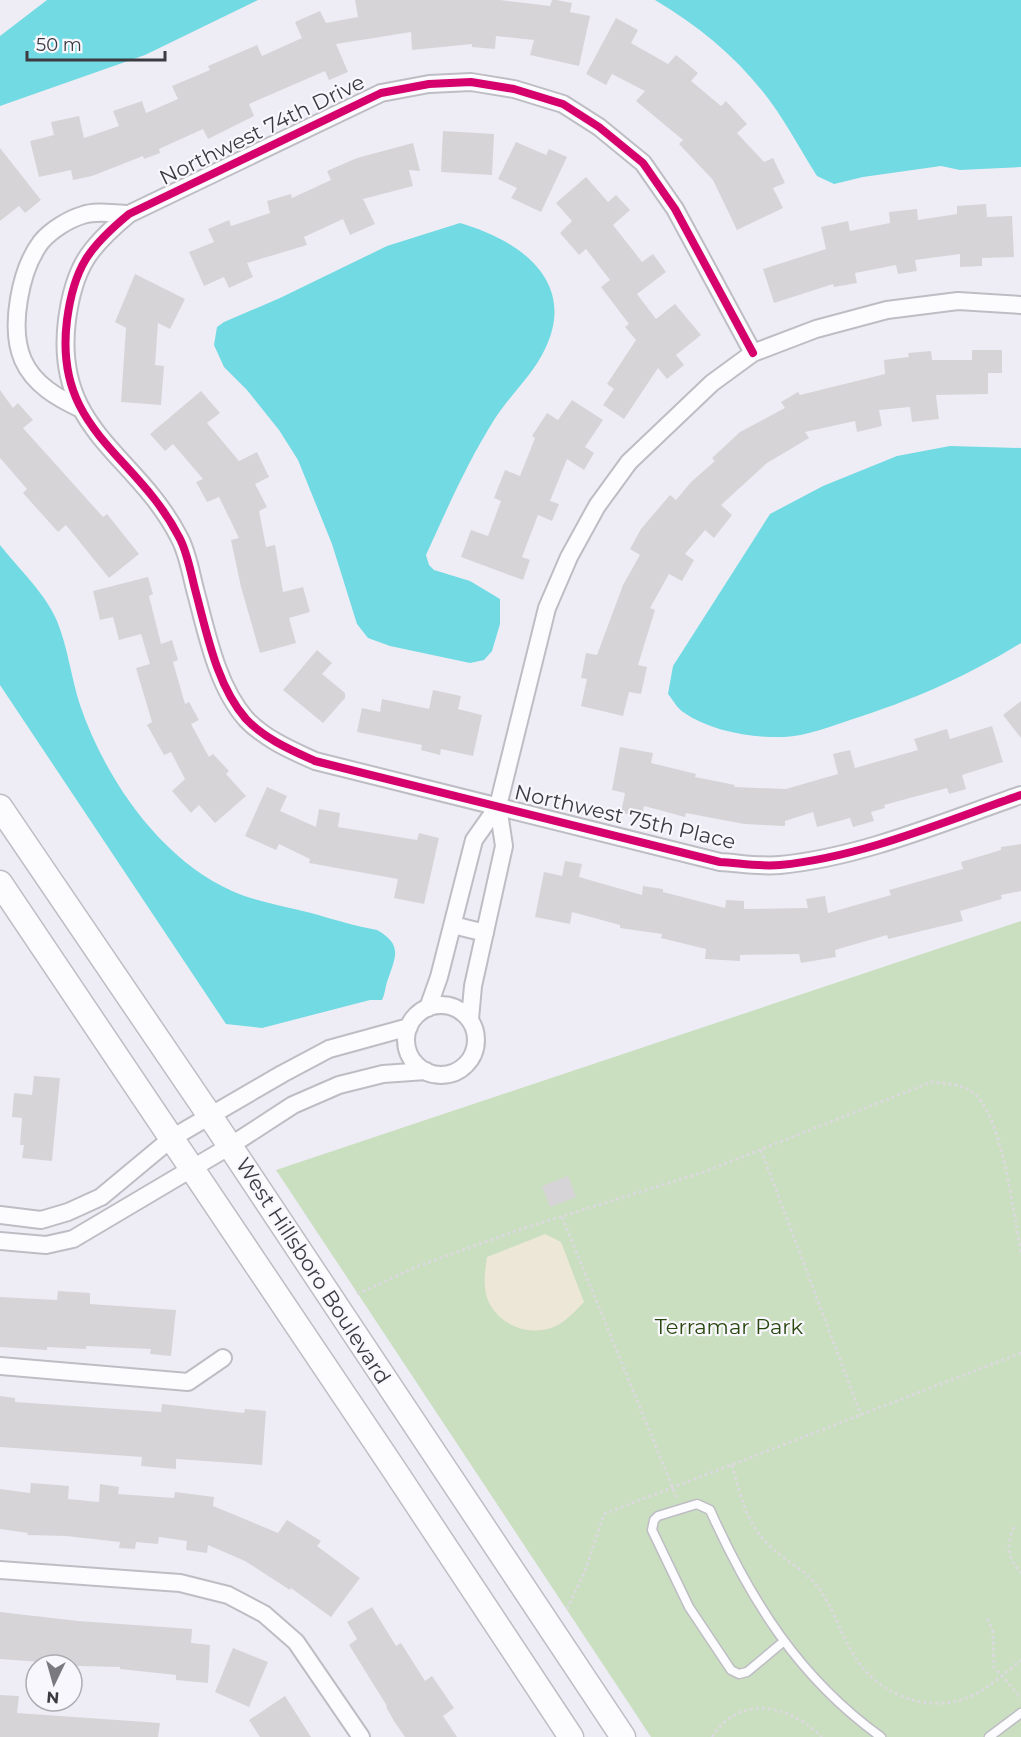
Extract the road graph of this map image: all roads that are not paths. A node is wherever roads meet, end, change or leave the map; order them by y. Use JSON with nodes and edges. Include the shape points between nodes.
{"nodes":[{"id":1,"x":129,"y":214,"type":"junction"},
{"id":2,"x":1021,"y":305,"type":"edge"},
{"id":3,"x":753,"y":353,"type":"junction"},
{"id":4,"x":81,"y":409,"type":"junction"},
{"id":5,"x":1021,"y":795,"type":"edge"},
{"id":6,"x":498,"y":806,"type":"junction"},
{"id":7,"x":0,"y":807,"type":"edge"},
{"id":8,"x":0,"y":884,"type":"edge"},
{"id":9,"x":453,"y":925,"type":"junction"},
{"id":10,"x":485,"y":933,"type":"junction"},
{"id":11,"x":428,"y":1008,"type":"junction"},
{"id":12,"x":470,"y":1018,"type":"junction"},
{"id":13,"x":409,"y":1027,"type":"junction"},
{"id":14,"x":426,"y":1071,"type":"junction"},
{"id":15,"x":210,"y":1116,"type":"junction"},
{"id":16,"x":172,"y":1138,"type":"junction"},
{"id":17,"x":230,"y":1146,"type":"junction"},
{"id":18,"x":192,"y":1168,"type":"junction"},
{"id":19,"x":0,"y":1215,"type":"edge"},
{"id":20,"x":0,"y":1241,"type":"edge"},
{"id":21,"x":222,"y":1358,"type":"dead end"},
{"id":22,"x":0,"y":1366,"type":"edge"},
{"id":23,"x":0,"y":1570,"type":"edge"},
{"id":24,"x":783,"y":1642,"type":"junction"},
{"id":25,"x":1021,"y":1713,"type":"edge"},
{"id":26,"x":361,"y":1737,"type":"edge"},
{"id":27,"x":571,"y":1737,"type":"edge"},
{"id":28,"x":623,"y":1737,"type":"edge"},
{"id":29,"x":881,"y":1737,"type":"edge"},
{"id":30,"x":989,"y":1737,"type":"edge"}],
"edges":[{"from":1,"to":3,"type":"street","name":"Northwest 74th Drive","via":[[381,93],[429,84],[471,82],[514,88],[562,104],[599,127],[643,163],[675,209]]},
{"from":1,"to":4,"type":"street","name":"Northwest 74th Drive","via":[[100,238],[80,266],[69,303],[64,343],[67,377]]},
{"from":1,"to":4,"type":"street","name":"Northwest 74th Drive","via":[[86,214],[66,222],[42,241],[24,282],[17,344],[34,378]]},
{"from":2,"to":3,"type":"street","via":[[958,301],[887,310],[816,329]]},
{"from":3,"to":6,"type":"street","via":[[668,422],[629,462],[597,506],[547,608]]},
{"from":4,"to":6,"type":"street","name":"Northwest 75th Place","via":[[104,444],[158,501],[181,539],[224,684],[246,719],[280,745],[315,761]]},
{"from":5,"to":6,"type":"street","name":"Northwest 75th Place","via":[[872,846],[778,865],[720,862]]},
{"from":6,"to":9,"type":"street","via":[[474,840]]},
{"from":6,"to":10,"type":"street","via":[[504,846]]},
{"from":7,"to":15,"type":"street","name":"West Hillsboro Boulevard"},
{"from":8,"to":16,"type":"street","name":"West Hillsboro Boulevard"},
{"from":9,"to":10,"type":"street"},
{"from":9,"to":11,"type":"street"},
{"from":10,"to":12,"type":"street"},
{"from":11,"to":12,"type":"street","via":[[450,1006]]},
{"from":11,"to":13,"type":"street","via":[[413,1018]]},
{"from":12,"to":14,"type":"street","via":[[477,1040],[469,1062],[449,1074]]},
{"from":13,"to":14,"type":"street","via":[[406,1037],[411,1057]]},
{"from":13,"to":15,"type":"street","via":[[329,1049]]},
{"from":14,"to":17,"type":"street","via":[[383,1074],[339,1085],[292,1105]]},
{"from":15,"to":16,"type":"street"},
{"from":15,"to":17,"type":"street","name":"West Hillsboro Boulevard"},
{"from":16,"to":18,"type":"street","name":"West Hillsboro Boulevard"},
{"from":16,"to":19,"type":"street","via":[[101,1197],[68,1212],[41,1220]]},
{"from":17,"to":18,"type":"street"},
{"from":17,"to":28,"type":"street","name":"West Hillsboro Boulevard"},
{"from":18,"to":20,"type":"street","via":[[73,1239],[46,1245]]},
{"from":18,"to":27,"type":"street","name":"West Hillsboro Boulevard"},
{"from":21,"to":22,"type":"street","via":[[188,1382]]},
{"from":23,"to":26,"type":"street","via":[[180,1583],[228,1595],[264,1614],[296,1642]]},
{"from":24,"to":24,"type":"lane","via":[[755,1599],[710,1510],[697,1504],[654,1520],[652,1530],[689,1607],[731,1670],[747,1672]]},
{"from":24,"to":29,"type":"lane","via":[[836,1701]]},
{"from":25,"to":30,"type":"lane"}]}
